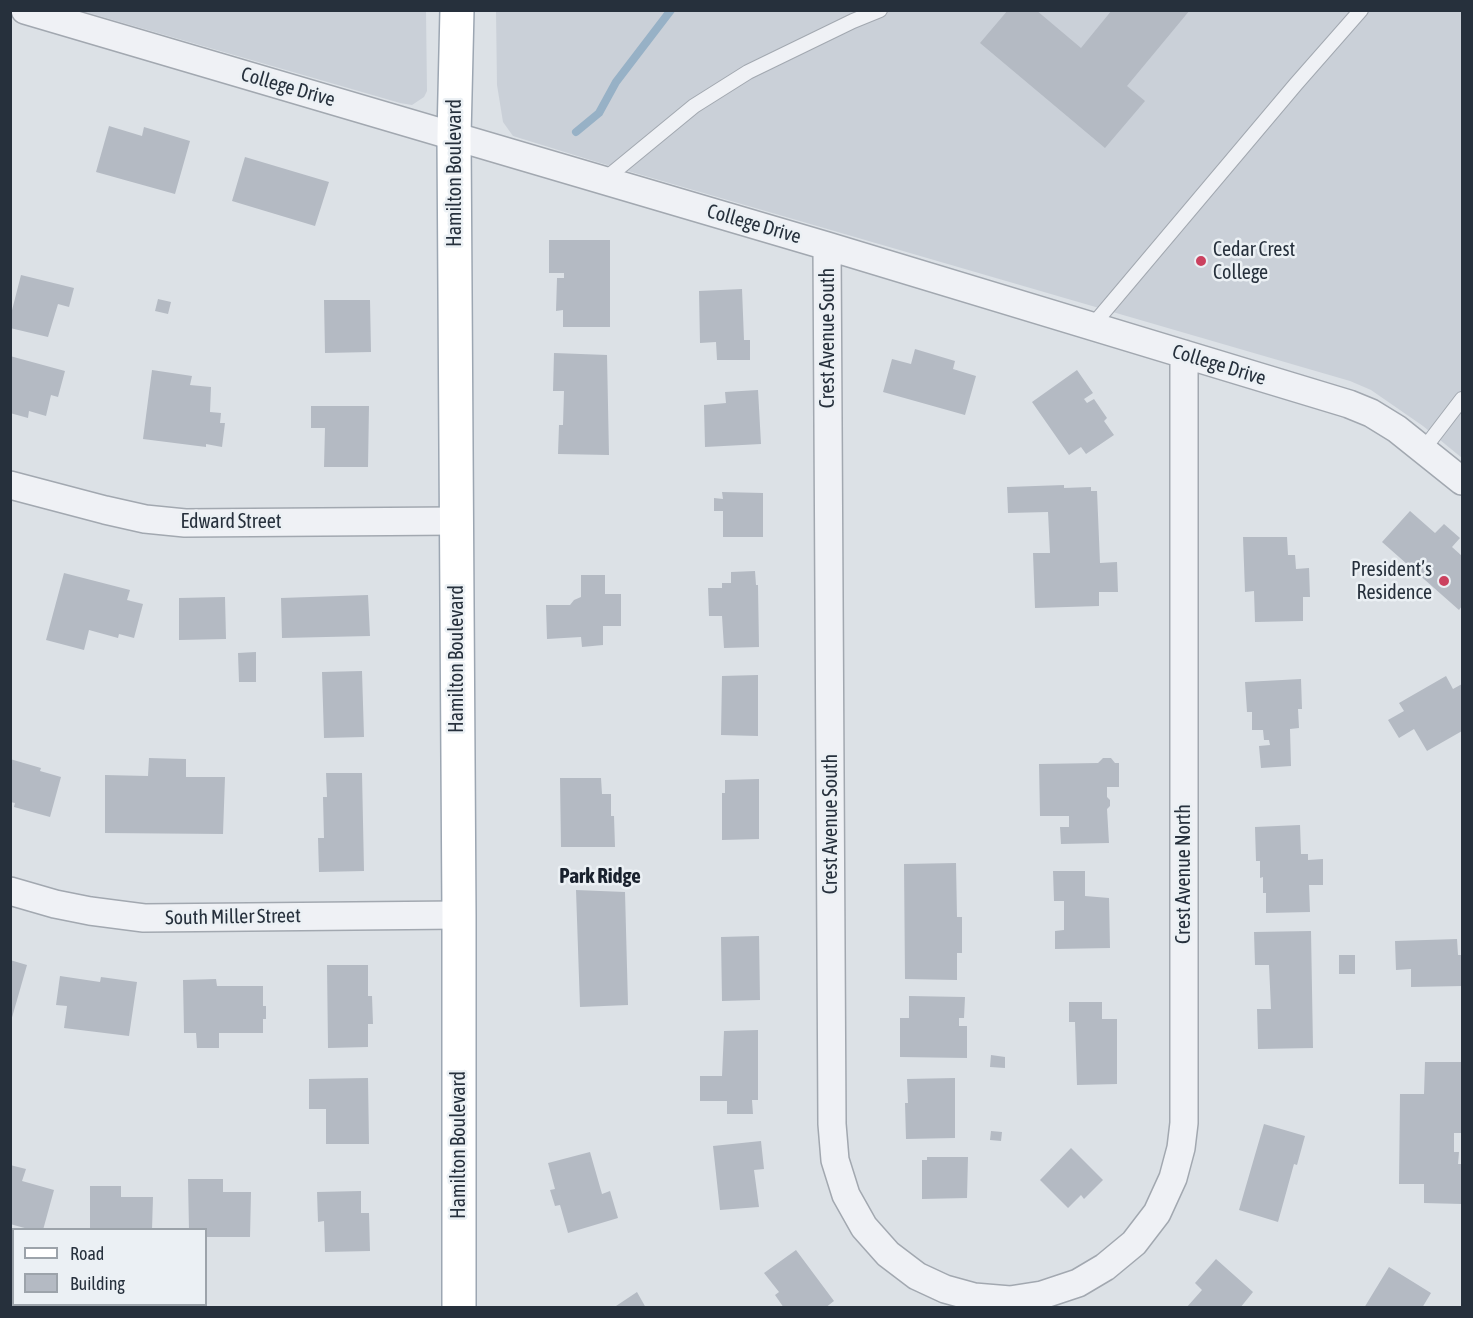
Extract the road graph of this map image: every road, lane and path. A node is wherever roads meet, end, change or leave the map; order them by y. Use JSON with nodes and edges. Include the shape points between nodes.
{"nodes":[{"id":1,"x":25,"y":10,"type":"edge"},
{"id":2,"x":457,"y":10,"type":"edge"},
{"id":3,"x":880,"y":10,"type":"edge"},
{"id":4,"x":1361,"y":10,"type":"edge"},
{"id":5,"x":454,"y":136,"type":"junction"},
{"id":6,"x":604,"y":180,"type":"junction"},
{"id":7,"x":827,"y":246,"type":"junction"},
{"id":8,"x":1092,"y":326,"type":"junction"},
{"id":9,"x":1184,"y":354,"type":"junction"},
{"id":10,"x":1462,"y":399,"type":"edge"},
{"id":11,"x":1423,"y":450,"type":"junction"},
{"id":12,"x":1462,"y":481,"type":"edge"},
{"id":13,"x":10,"y":484,"type":"edge"},
{"id":14,"x":456,"y":521,"type":"junction"},
{"id":15,"x":10,"y":891,"type":"edge"},
{"id":16,"x":459,"y":915,"type":"junction"},
{"id":17,"x":1010,"y":1304,"type":"edge"},
{"id":18,"x":56,"y":1306,"type":"edge"},
{"id":19,"x":72,"y":1308,"type":"edge"},
{"id":20,"x":459,"y":1308,"type":"edge"}],
"edges":[{"from":1,"to":5,"type":"street","name":"College Drive"},
{"from":2,"to":5,"type":"main road","name":"Hamilton Boulevard"},
{"from":3,"to":6,"type":"lane","via":[[748,72],[694,106]]},
{"from":4,"to":8,"type":"lane"},
{"from":5,"to":6,"type":"street","name":"College Drive"},
{"from":5,"to":14,"type":"main road","name":"Hamilton Boulevard"},
{"from":6,"to":7,"type":"street","name":"College Drive"},
{"from":7,"to":8,"type":"street","name":"College Drive"},
{"from":7,"to":17,"type":"street","name":"Crest Avenue South","via":[[835,1161],[846,1195],[864,1227],[888,1254],[917,1276],[945,1288]]},
{"from":8,"to":9,"type":"street","name":"College Drive"},
{"from":9,"to":11,"type":"street","name":"College Drive","via":[[1350,404],[1380,418]]},
{"from":9,"to":17,"type":"street","name":"Crest Avenue North","via":[[1181,1148],[1157,1213],[1134,1243],[1078,1283]]},
{"from":10,"to":11,"type":"lane"},
{"from":11,"to":12,"type":"street","name":"College Drive"},
{"from":13,"to":14,"type":"street","name":"Edward Street","via":[[145,519],[186,523]]},
{"from":14,"to":16,"type":"main road","name":"Hamilton Boulevard"},
{"from":15,"to":16,"type":"street","name":"South Miller Street","via":[[55,904],[144,918]]},
{"from":16,"to":20,"type":"main road","name":"Hamilton Boulevard"},
{"from":18,"to":19,"type":"street"}]}
